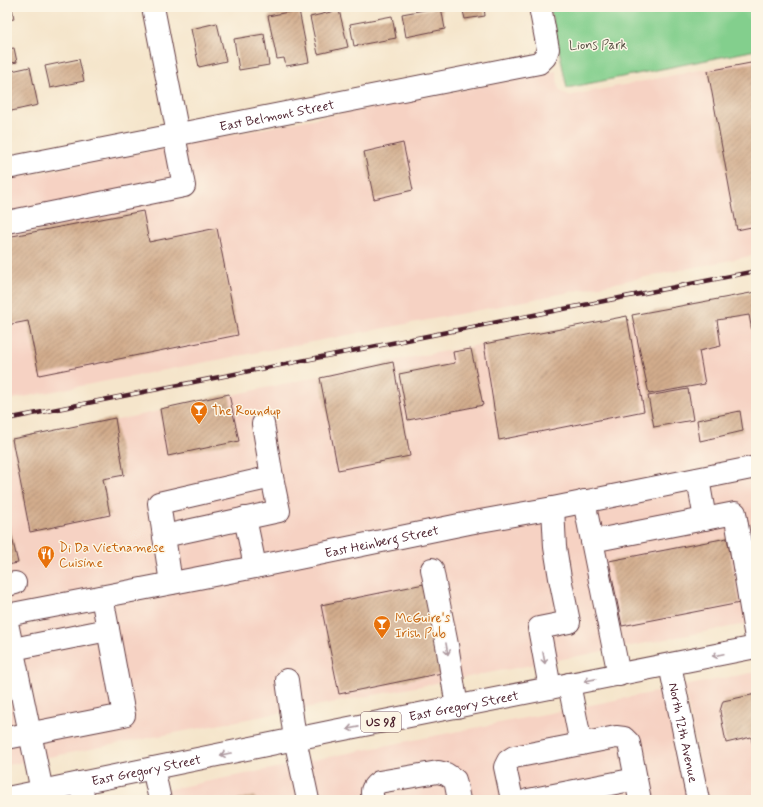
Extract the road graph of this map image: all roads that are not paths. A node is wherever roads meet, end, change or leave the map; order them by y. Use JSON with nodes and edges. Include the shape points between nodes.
{"nodes":[{"id":1,"x":153,"y":7,"type":"edge"},
{"id":2,"x":540,"y":7,"type":"edge"},
{"id":3,"x":176,"y":134,"type":"junction"},
{"id":4,"x":7,"y":168,"type":"edge"},
{"id":5,"x":7,"y":222,"type":"edge"},
{"id":6,"x":263,"y":424,"type":"dead end"},
{"id":7,"x":756,"y":467,"type":"edge"},
{"id":8,"x":272,"y":477,"type":"junction"},
{"id":9,"x":698,"y":479,"type":"junction"},
{"id":10,"x":584,"y":501,"type":"junction"},
{"id":11,"x":552,"y":508,"type":"junction"},
{"id":12,"x":245,"y":518,"type":"junction"},
{"id":13,"x":705,"y":519,"type":"junction"},
{"id":14,"x":164,"y":536,"type":"junction"},
{"id":15,"x":592,"y":541,"type":"junction"},
{"id":16,"x":255,"y":566,"type":"junction"},
{"id":17,"x":432,"y":569,"type":"dead end"},
{"id":18,"x":171,"y":583,"type":"junction"},
{"id":19,"x":102,"y":597,"type":"junction"},
{"id":20,"x":7,"y":615,"type":"edge"},
{"id":21,"x":7,"y":623,"type":"edge"},
{"id":22,"x":108,"y":630,"type":"junction"},
{"id":23,"x":756,"y":638,"type":"edge"},
{"id":24,"x":756,"y":648,"type":"edge"},
{"id":25,"x":13,"y":650,"type":"junction"},
{"id":26,"x":670,"y":664,"type":"junction"},
{"id":27,"x":619,"y":675,"type":"junction"},
{"id":28,"x":287,"y":680,"type":"dead end"},
{"id":29,"x":559,"y":686,"type":"junction"},
{"id":30,"x":457,"y":707,"type":"junction"},
{"id":31,"x":30,"y":733,"type":"junction"},
{"id":32,"x":7,"y":738,"type":"edge"},
{"id":33,"x":295,"y":739,"type":"junction"},
{"id":34,"x":581,"y":744,"type":"junction"},
{"id":35,"x":153,"y":768,"type":"junction"},
{"id":36,"x":636,"y":779,"type":"junction"},
{"id":37,"x":42,"y":791,"type":"junction"},
{"id":38,"x":82,"y":792,"type":"edge"},
{"id":39,"x":7,"y":798,"type":"edge"},
{"id":40,"x":160,"y":800,"type":"edge"},
{"id":41,"x":308,"y":800,"type":"edge"},
{"id":42,"x":373,"y":800,"type":"edge"},
{"id":43,"x":459,"y":800,"type":"edge"},
{"id":44,"x":515,"y":800,"type":"edge"},
{"id":45,"x":528,"y":800,"type":"edge"},
{"id":46,"x":640,"y":800,"type":"edge"},
{"id":47,"x":698,"y":800,"type":"edge"}],
"edges":[{"from":1,"to":3,"type":"main road"},
{"from":2,"to":3,"type":"main road","name":"East Belmont Street","via":[[548,49],[546,57],[539,63]]},
{"from":3,"to":4,"type":"main road","name":"East Belmont Street"},
{"from":3,"to":5,"type":"main road","via":[[184,186]]},
{"from":6,"to":8,"type":"main road"},
{"from":7,"to":9,"type":"main road","name":"East Heinberg Street"},
{"from":8,"to":12,"type":"main road","via":[[279,511]]},
{"from":8,"to":14,"type":"main road","via":[[159,504]]},
{"from":9,"to":10,"type":"main road","name":"East Heinberg Street"},
{"from":9,"to":13,"type":"main road"},
{"from":10,"to":11,"type":"main road","name":"East Heinberg Street"},
{"from":10,"to":15,"type":"main road"},
{"from":11,"to":16,"type":"main road","name":"East Heinberg Street"},
{"from":11,"to":29,"type":"main road","one_way":true,"via":[[555,547],[569,622],[539,628]]},
{"from":12,"to":14,"type":"main road"},
{"from":12,"to":16,"type":"main road"},
{"from":13,"to":15,"type":"main road"},
{"from":13,"to":23,"type":"main road","via":[[735,513]]},
{"from":14,"to":18,"type":"main road"},
{"from":15,"to":27,"type":"main road"},
{"from":16,"to":18,"type":"main road","name":"East Heinberg Street"},
{"from":17,"to":30,"type":"main road","one_way":true},
{"from":18,"to":19,"type":"main road","name":"East Heinberg Street"},
{"from":19,"to":20,"type":"main road","name":"East Heinberg Street"},
{"from":19,"to":22,"type":"main road"},
{"from":21,"to":25,"type":"main road"},
{"from":22,"to":25,"type":"main road"},
{"from":22,"to":31,"type":"main road","via":[[124,715]]},
{"from":24,"to":26,"type":"main road","name":"East Gregory Street","number":"US 98","one_way":true},
{"from":25,"to":31,"type":"main road"},
{"from":26,"to":27,"type":"main road","name":"East Gregory Street","number":"US 98"},
{"from":26,"to":47,"type":"main road","name":"North 12th Avenue"},
{"from":27,"to":29,"type":"main road","name":"East Gregory Street","number":"US 98","one_way":true},
{"from":28,"to":33,"type":"main road"},
{"from":29,"to":30,"type":"main road","name":"East Gregory Street","number":"US 98"},
{"from":29,"to":34,"type":"main road"},
{"from":30,"to":33,"type":"main road","name":"East Gregory Street","number":"US 98","one_way":true},
{"from":31,"to":32,"type":"main road"},
{"from":31,"to":37,"type":"main road"},
{"from":33,"to":35,"type":"main road","name":"East Gregory Street","number":"US 98","one_way":true},
{"from":33,"to":41,"type":"main road"},
{"from":34,"to":36,"type":"main road","via":[[616,736],[624,738],[629,743]]},
{"from":34,"to":44,"type":"main road","via":[[514,757],[508,761],[505,767],[511,795]]},
{"from":35,"to":38,"type":"main road","name":"East Gregory Street","number":"US 98"},
{"from":35,"to":40,"type":"main road"},
{"from":36,"to":45,"type":"main road"},
{"from":36,"to":46,"type":"main road"},
{"from":37,"to":38,"type":"main road","name":"East Gregory Street","number":"US 98"},
{"from":37,"to":39,"type":"main road","name":"East Gregory Street","number":"US 98"},
{"from":42,"to":43,"type":"main road","via":[[373,786],[379,782],[438,772],[454,780]]}]}
